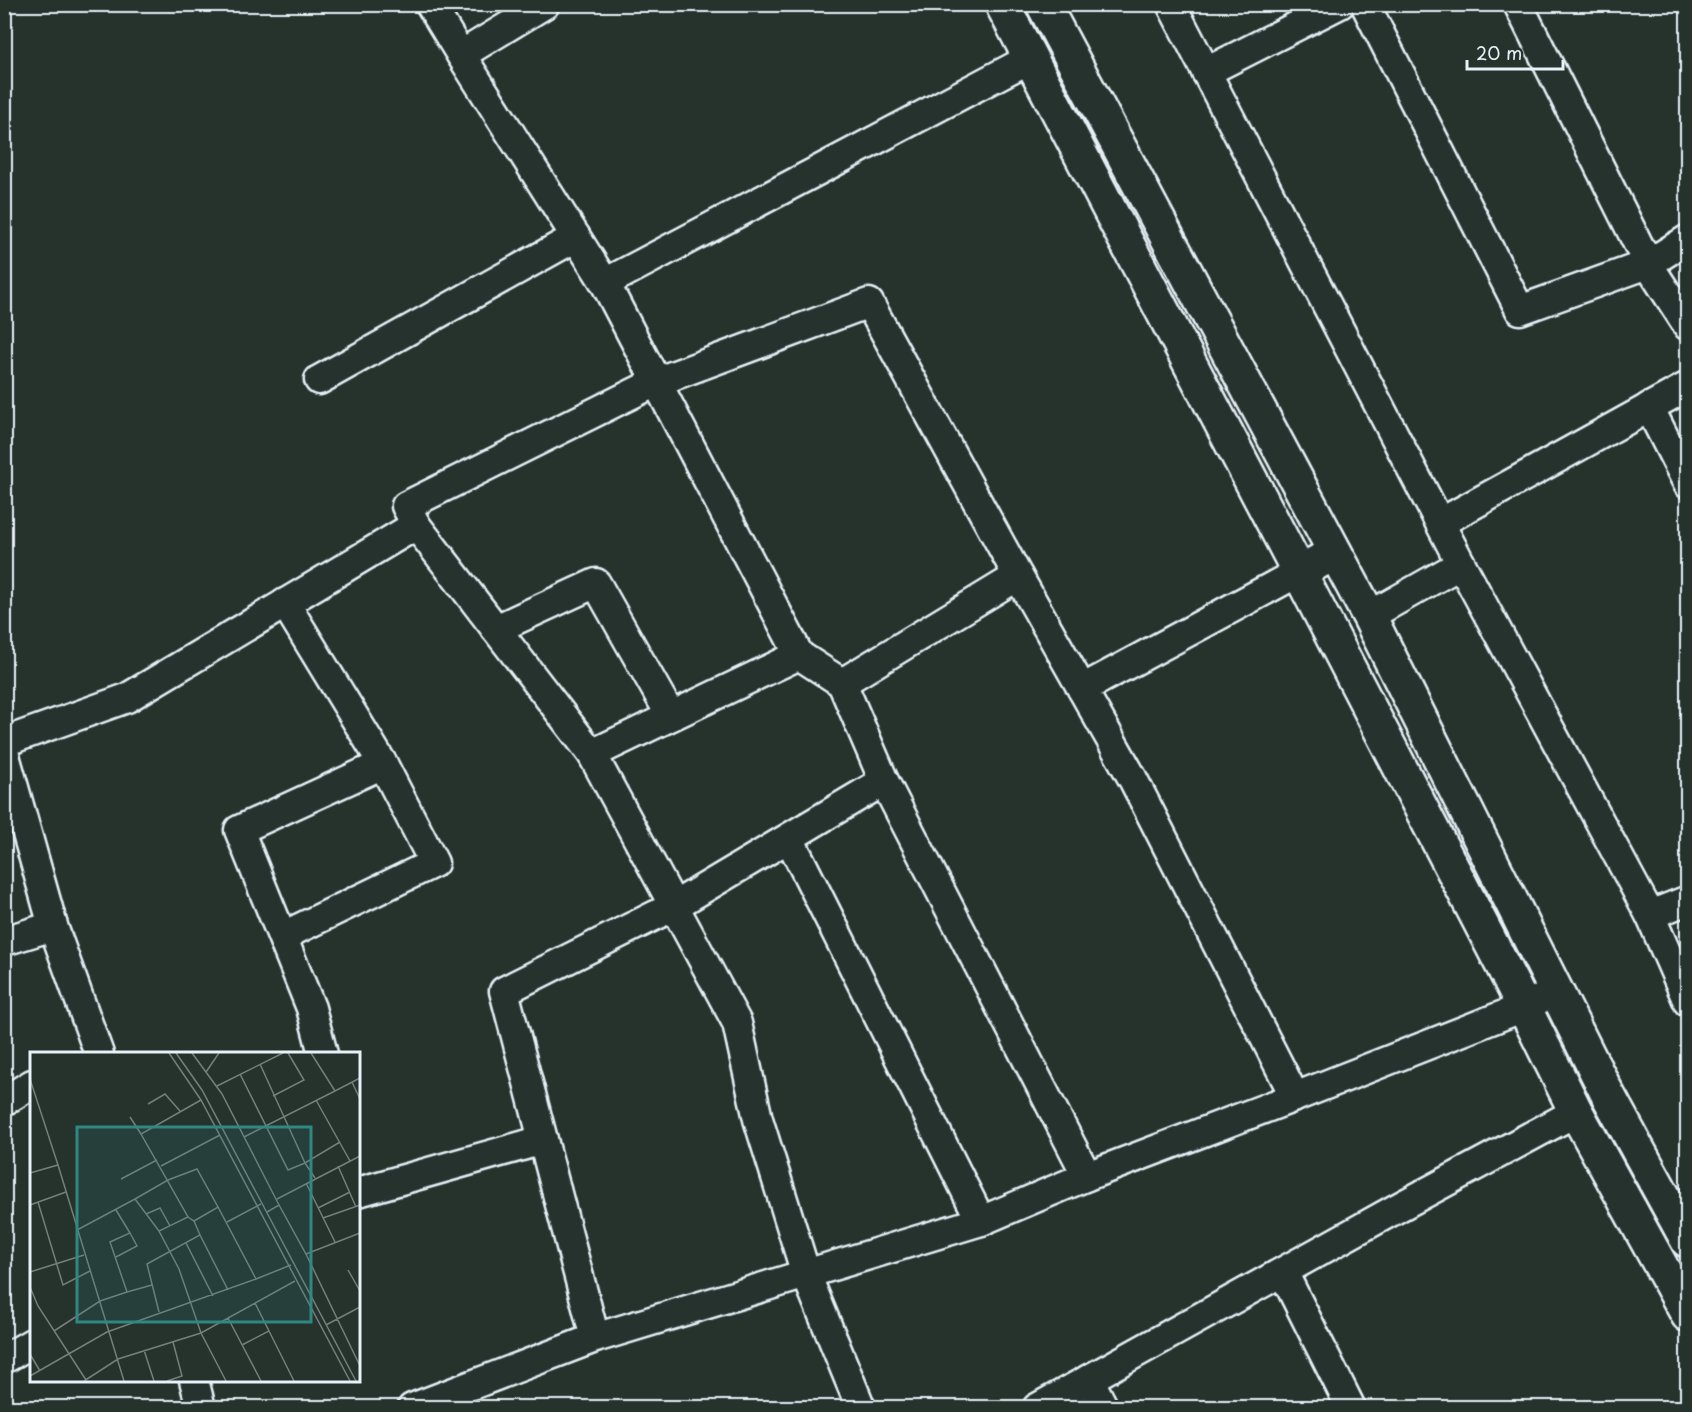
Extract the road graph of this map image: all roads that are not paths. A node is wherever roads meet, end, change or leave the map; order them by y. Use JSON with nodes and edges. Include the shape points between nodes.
{"nodes":[{"id":1,"x":430,"y":4,"type":"edge"},
{"id":2,"x":545,"y":4,"type":"edge"},
{"id":3,"x":1002,"y":4,"type":"edge"},
{"id":4,"x":1043,"y":4,"type":"edge"},
{"id":5,"x":1171,"y":4,"type":"edge"},
{"id":6,"x":1340,"y":4,"type":"edge"},
{"id":7,"x":1365,"y":4,"type":"edge"},
{"id":8,"x":1518,"y":4,"type":"edge"},
{"id":9,"x":461,"y":55,"type":"junction"},
{"id":10,"x":1031,"y":58,"type":"junction"},
{"id":11,"x":1206,"y":72,"type":"junction"},
{"id":12,"x":576,"y":237,"type":"junction"},
{"id":13,"x":1688,"y":239,"type":"edge"},
{"id":14,"x":1648,"y":264,"type":"junction"},
{"id":15,"x":605,"y":282,"type":"junction"},
{"id":16,"x":1688,"y":326,"type":"edge"},
{"id":17,"x":319,"y":380,"type":"dead end"},
{"id":18,"x":656,"y":382,"type":"junction"},
{"id":19,"x":1688,"y":386,"type":"edge"},
{"id":20,"x":1649,"y":407,"type":"junction"},
{"id":21,"x":1688,"y":484,"type":"edge"},
{"id":22,"x":1440,"y":523,"type":"junction"},
{"id":23,"x":416,"y":525,"type":"junction"},
{"id":24,"x":1335,"y":553,"type":"junction"},
{"id":25,"x":1461,"y":564,"type":"junction"},
{"id":26,"x":1299,"y":572,"type":"junction"},
{"id":27,"x":1018,"y":576,"type":"junction"},
{"id":28,"x":285,"y":603,"type":"junction"},
{"id":29,"x":1369,"y":616,"type":"junction"},
{"id":30,"x":496,"y":629,"type":"junction"},
{"id":31,"x":799,"y":655,"type":"junction"},
{"id":32,"x":842,"y":683,"type":"junction"},
{"id":33,"x":1082,"y":689,"type":"junction"},
{"id":34,"x":671,"y":716,"type":"junction"},
{"id":35,"x":4,"y":742,"type":"edge"},
{"id":36,"x":4,"y":752,"type":"edge"},
{"id":37,"x":592,"y":754,"type":"junction"},
{"id":38,"x":383,"y":764,"type":"junction"},
{"id":39,"x":884,"y":781,"type":"junction"},
{"id":40,"x":789,"y":838,"type":"junction"},
{"id":41,"x":1688,"y":900,"type":"edge"},
{"id":42,"x":674,"y":906,"type":"junction"},
{"id":43,"x":1650,"y":915,"type":"junction"},
{"id":44,"x":53,"y":926,"type":"junction"},
{"id":45,"x":283,"y":936,"type":"junction"},
{"id":46,"x":4,"y":941,"type":"edge"},
{"id":47,"x":1556,"y":991,"type":"junction"},
{"id":48,"x":1688,"y":1002,"type":"edge"},
{"id":49,"x":1524,"y":1007,"type":"junction"},
{"id":50,"x":91,"y":1050,"type":"edge"},
{"id":51,"x":323,"y":1052,"type":"edge"},
{"id":52,"x":30,"y":1085,"type":"edge"},
{"id":53,"x":1295,"y":1097,"type":"junction"},
{"id":54,"x":4,"y":1101,"type":"edge"},
{"id":55,"x":1576,"y":1112,"type":"junction"},
{"id":56,"x":543,"y":1140,"type":"junction"},
{"id":57,"x":1087,"y":1176,"type":"junction"},
{"id":58,"x":360,"y":1191,"type":"edge"},
{"id":59,"x":981,"y":1221,"type":"junction"},
{"id":60,"x":1688,"y":1241,"type":"edge"},
{"id":61,"x":1283,"y":1272,"type":"junction"},
{"id":62,"x":806,"y":1274,"type":"junction"},
{"id":63,"x":1688,"y":1315,"type":"edge"},
{"id":64,"x":595,"y":1338,"type":"junction"},
{"id":65,"x":30,"y":1343,"type":"edge"},
{"id":66,"x":4,"y":1359,"type":"edge"},
{"id":67,"x":1089,"y":1379,"type":"junction"},
{"id":68,"x":195,"y":1382,"type":"edge"},
{"id":69,"x":201,"y":1407,"type":"edge"},
{"id":70,"x":412,"y":1407,"type":"edge"},
{"id":71,"x":861,"y":1407,"type":"edge"},
{"id":72,"x":1037,"y":1407,"type":"edge"},
{"id":73,"x":1104,"y":1407,"type":"edge"},
{"id":74,"x":1351,"y":1407,"type":"edge"}],
"edges":[{"from":1,"to":9,"type":"street"},
{"from":2,"to":9,"type":"street"},
{"from":3,"to":10,"type":"main road"},
{"from":4,"to":24,"type":"main road"},
{"from":5,"to":11,"type":"street"},
{"from":6,"to":11,"type":"street"},
{"from":7,"to":14,"type":"street","via":[[1520,310]]},
{"from":8,"to":14,"type":"street"},
{"from":9,"to":12,"type":"street"},
{"from":10,"to":15,"type":"street"},
{"from":10,"to":26,"type":"main road"},
{"from":11,"to":22,"type":"street"},
{"from":12,"to":15,"type":"street"},
{"from":12,"to":17,"type":"street"},
{"from":13,"to":14,"type":"street"},
{"from":14,"to":16,"type":"street"},
{"from":15,"to":18,"type":"street"},
{"from":18,"to":23,"type":"street","via":[[406,506]]},
{"from":18,"to":27,"type":"street","via":[[869,303]]},
{"from":18,"to":31,"type":"street"},
{"from":19,"to":20,"type":"street"},
{"from":20,"to":21,"type":"street"},
{"from":20,"to":22,"type":"street"},
{"from":22,"to":25,"type":"street"},
{"from":23,"to":28,"type":"street"},
{"from":23,"to":30,"type":"street"},
{"from":24,"to":26,"type":"main road"},
{"from":24,"to":29,"type":"main road"},
{"from":25,"to":29,"type":"street"},
{"from":25,"to":43,"type":"street"},
{"from":26,"to":33,"type":"street"},
{"from":26,"to":49,"type":"main road"},
{"from":27,"to":32,"type":"street"},
{"from":27,"to":33,"type":"street"},
{"from":28,"to":35,"type":"street","via":[[127,698]]},
{"from":28,"to":38,"type":"street"},
{"from":29,"to":47,"type":"main road"},
{"from":30,"to":34,"type":"street","via":[[596,583]]},
{"from":30,"to":37,"type":"street"},
{"from":31,"to":32,"type":"street"},
{"from":31,"to":34,"type":"street"},
{"from":32,"to":39,"type":"street"},
{"from":33,"to":53,"type":"street","via":[[1133,779]]},
{"from":34,"to":37,"type":"street"},
{"from":36,"to":44,"type":"street"},
{"from":37,"to":42,"type":"street"},
{"from":38,"to":45,"type":"street","via":[[239,830]]},
{"from":38,"to":45,"type":"street","via":[[434,862]]},
{"from":39,"to":40,"type":"street"},
{"from":39,"to":57,"type":"street"},
{"from":40,"to":42,"type":"street"},
{"from":40,"to":59,"type":"street"},
{"from":41,"to":43,"type":"street"},
{"from":42,"to":56,"type":"street","via":[[504,991]]},
{"from":42,"to":62,"type":"street","via":[[737,1023],[758,1119]]},
{"from":43,"to":48,"type":"street"},
{"from":44,"to":46,"type":"street"},
{"from":44,"to":50,"type":"street"},
{"from":45,"to":51,"type":"street","via":[[311,1008]]},
{"from":47,"to":49,"type":"street"},
{"from":47,"to":60,"type":"main road"},
{"from":49,"to":53,"type":"street"},
{"from":49,"to":55,"type":"main road"},
{"from":52,"to":54,"type":"street"},
{"from":53,"to":57,"type":"street"},
{"from":55,"to":61,"type":"street"},
{"from":55,"to":63,"type":"main road"},
{"from":56,"to":58,"type":"street"},
{"from":56,"to":64,"type":"street"},
{"from":57,"to":59,"type":"street"},
{"from":59,"to":62,"type":"street"},
{"from":61,"to":67,"type":"street"},
{"from":61,"to":74,"type":"street"},
{"from":62,"to":64,"type":"street"},
{"from":62,"to":71,"type":"street"},
{"from":64,"to":70,"type":"street"},
{"from":65,"to":66,"type":"street"},
{"from":67,"to":72,"type":"street"},
{"from":67,"to":73,"type":"street"},
{"from":68,"to":69,"type":"street"}]}
